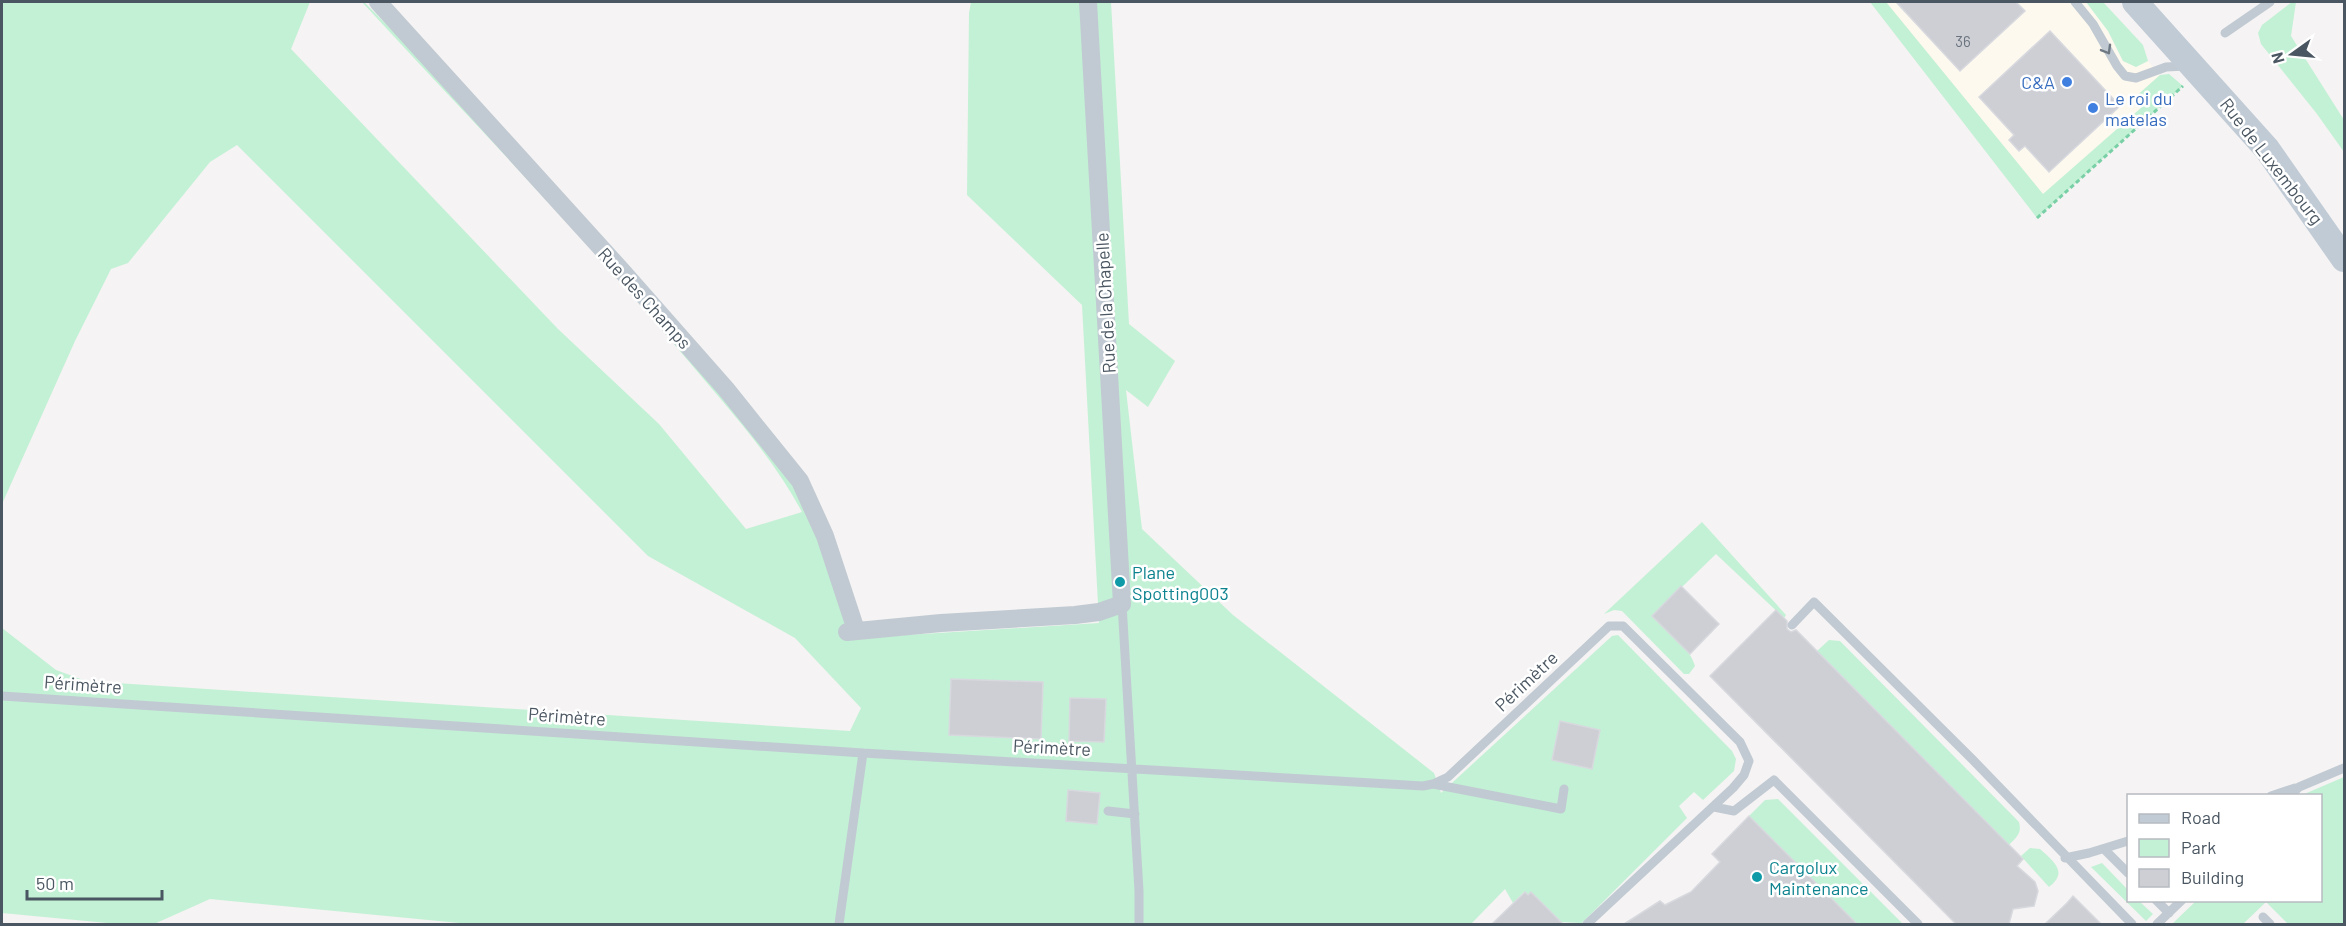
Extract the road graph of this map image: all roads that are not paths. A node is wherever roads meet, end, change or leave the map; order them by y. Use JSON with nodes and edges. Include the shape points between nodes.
{"nodes":[{"id":1,"x":378,"y":2,"type":"edge"},
{"id":2,"x":1088,"y":2,"type":"edge"},
{"id":3,"x":2075,"y":2,"type":"edge"},
{"id":4,"x":2135,"y":2,"type":"edge"},
{"id":5,"x":2270,"y":2,"type":"edge"},
{"id":6,"x":2225,"y":33,"type":"dead end"},
{"id":7,"x":2198,"y":69,"type":"junction"},
{"id":8,"x":2344,"y":259,"type":"edge"},
{"id":9,"x":1122,"y":604,"type":"junction"},
{"id":10,"x":1792,"y":625,"type":"dead end"},
{"id":11,"x":2,"y":696,"type":"edge"},
{"id":12,"x":863,"y":753,"type":"junction"},
{"id":13,"x":1131,"y":768,"type":"junction"},
{"id":14,"x":2344,"y":768,"type":"edge"},
{"id":15,"x":1433,"y":784,"type":"junction"},
{"id":16,"x":2299,"y":787,"type":"junction"},
{"id":17,"x":1564,"y":789,"type":"dead end"},
{"id":18,"x":2274,"y":794,"type":"edge"},
{"id":19,"x":2291,"y":794,"type":"edge"},
{"id":20,"x":1714,"y":807,"type":"junction"},
{"id":21,"x":1108,"y":811,"type":"dead end"},
{"id":22,"x":1135,"y":814,"type":"junction"},
{"id":23,"x":2127,"y":841,"type":"edge"},
{"id":24,"x":2104,"y":849,"type":"junction"},
{"id":25,"x":2065,"y":858,"type":"junction"},
{"id":26,"x":2127,"y":872,"type":"edge"},
{"id":27,"x":2158,"y":902,"type":"edge"},
{"id":28,"x":2180,"y":902,"type":"edge"},
{"id":29,"x":2169,"y":913,"type":"junction"},
{"id":30,"x":839,"y":924,"type":"edge"},
{"id":31,"x":1139,"y":924,"type":"edge"},
{"id":32,"x":1587,"y":924,"type":"edge"},
{"id":33,"x":1918,"y":924,"type":"edge"},
{"id":34,"x":2132,"y":924,"type":"edge"},
{"id":35,"x":2157,"y":924,"type":"edge"}],
"edges":[{"from":1,"to":9,"type":"street","name":"Rue des Champs","via":[[638,289],[800,481],[825,536],[851,631],[1074,615]]},
{"from":2,"to":9,"type":"street","name":"Rue de la Chapelle"},
{"from":3,"to":7,"type":"lane","one_way":true,"via":[[2125,76],[2136,78],[2166,67]]},
{"from":4,"to":7,"type":"main road","name":"Rue de Luxembourg"},
{"from":5,"to":6,"type":"lane"},
{"from":7,"to":8,"type":"main road","name":"Rue de Luxembourg","via":[[2267,149]]},
{"from":9,"to":13,"type":"lane"},
{"from":10,"to":25,"type":"lane","via":[[1814,602]]},
{"from":11,"to":12,"type":"lane","name":"Périmètre"},
{"from":12,"to":13,"type":"lane","name":"Périmètre"},
{"from":12,"to":30,"type":"lane"},
{"from":13,"to":15,"type":"lane","name":"Périmètre"},
{"from":13,"to":22,"type":"lane"},
{"from":14,"to":16,"type":"lane"},
{"from":15,"to":17,"type":"lane","via":[[1561,809]]},
{"from":15,"to":20,"type":"lane","name":"Périmètre","via":[[1448,777],[1609,626],[1623,626],[1740,742],[1749,761],[1744,775]]},
{"from":16,"to":18,"type":"lane"},
{"from":16,"to":19,"type":"lane"},
{"from":20,"to":32,"type":"lane","name":"Périmètre"},
{"from":20,"to":33,"type":"lane","via":[[1734,811],[1774,780]]},
{"from":21,"to":22,"type":"lane"},
{"from":22,"to":31,"type":"lane"},
{"from":23,"to":24,"type":"lane"},
{"from":24,"to":25,"type":"lane"},
{"from":24,"to":26,"type":"lane"},
{"from":25,"to":34,"type":"lane"},
{"from":27,"to":29,"type":"lane"},
{"from":28,"to":29,"type":"lane"},
{"from":29,"to":35,"type":"lane"}]}
